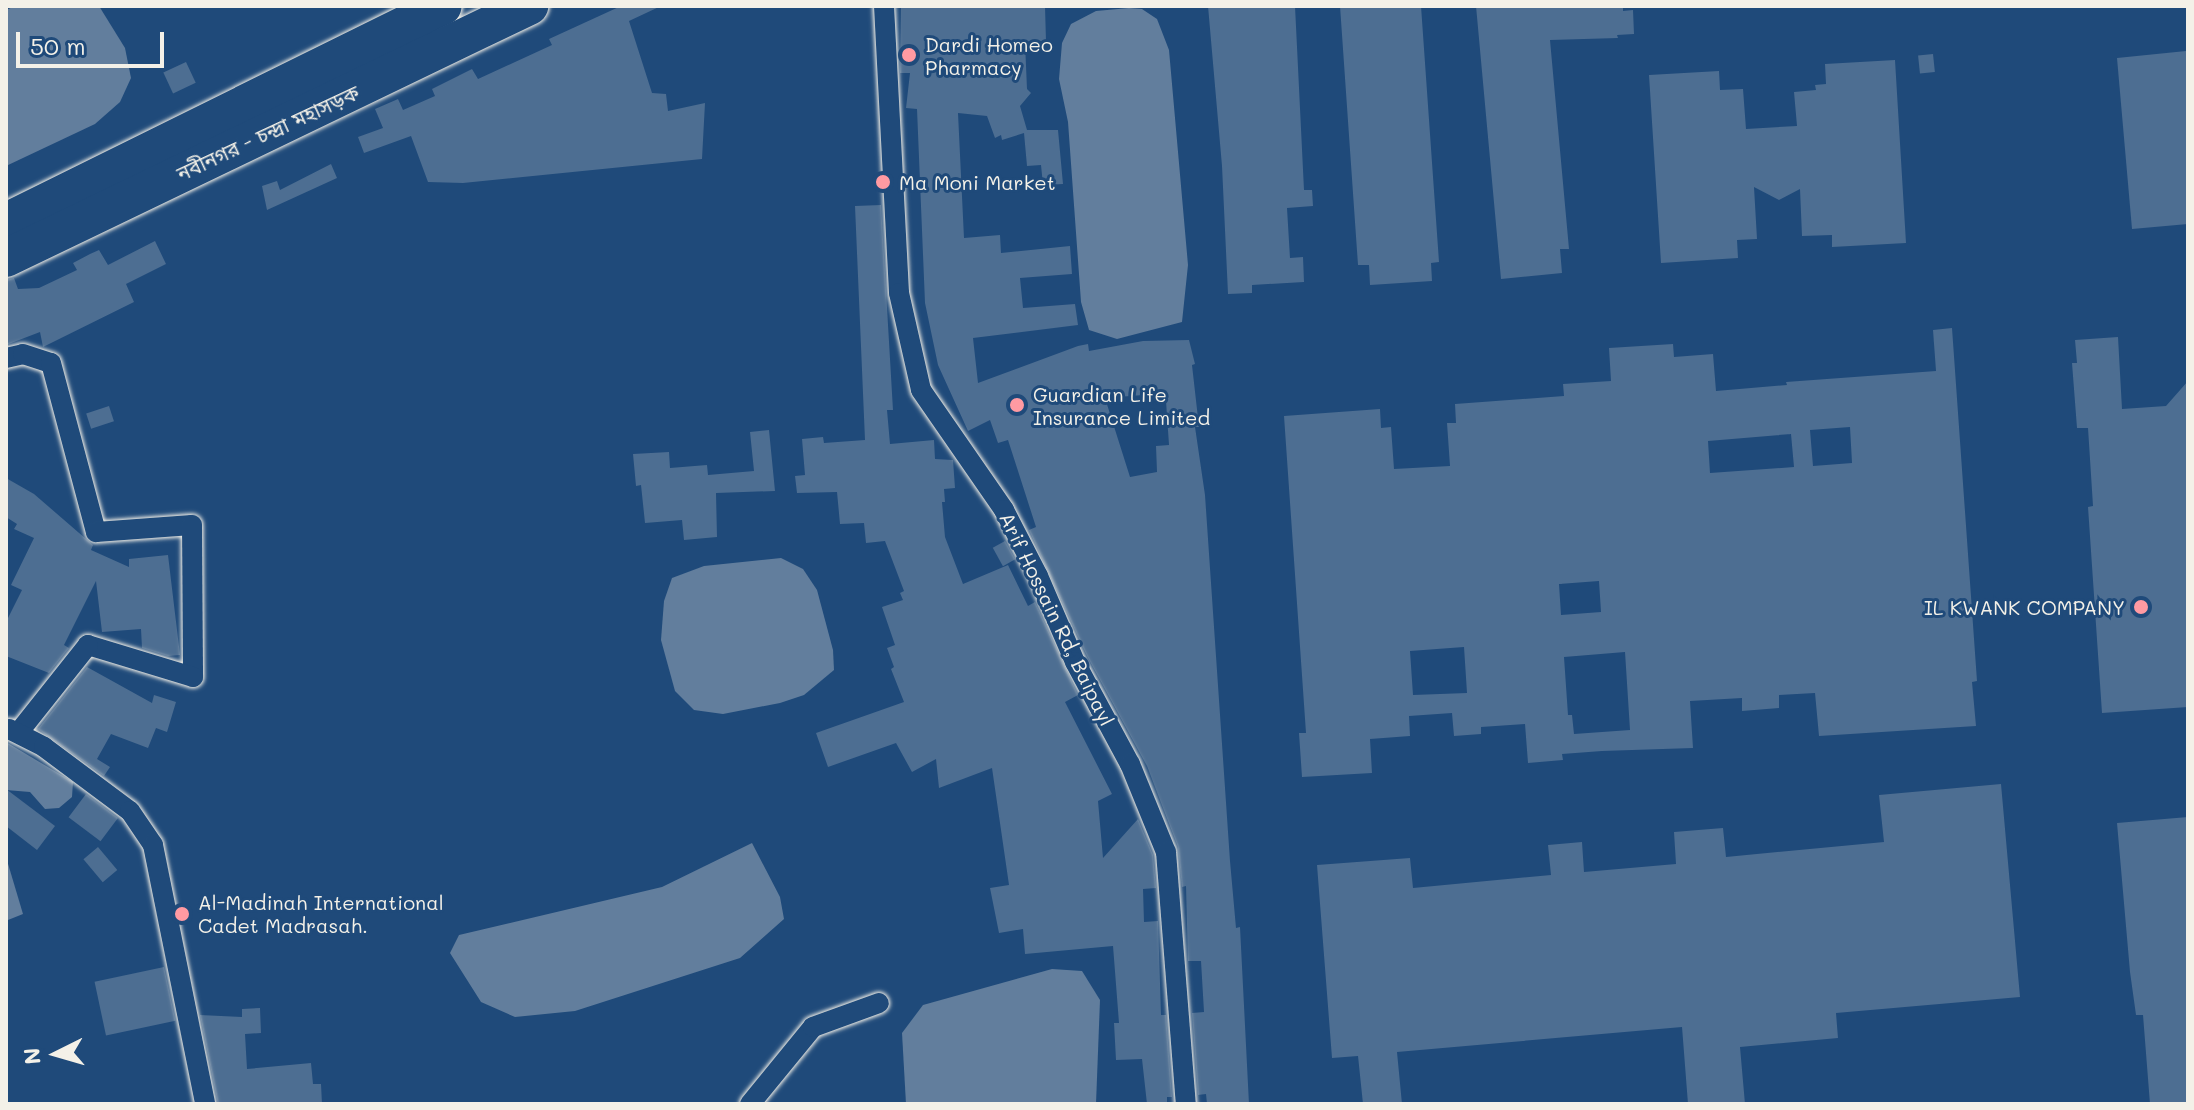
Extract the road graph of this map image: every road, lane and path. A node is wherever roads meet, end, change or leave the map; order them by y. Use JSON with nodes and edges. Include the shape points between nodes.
{"nodes":[{"id":1,"x":443,"y":6,"type":"edge"},
{"id":2,"x":529,"y":6,"type":"edge"},
{"id":3,"x":884,"y":6,"type":"edge"},
{"id":4,"x":6,"y":222,"type":"edge"},
{"id":5,"x":6,"y":258,"type":"edge"},
{"id":6,"x":6,"y":358,"type":"edge"},
{"id":7,"x":12,"y":730,"type":"edge"},
{"id":8,"x":879,"y":1003,"type":"dead end"},
{"id":9,"x":205,"y":1104,"type":"edge"},
{"id":10,"x":750,"y":1104,"type":"edge"},
{"id":11,"x":1186,"y":1104,"type":"edge"}],
"edges":[{"from":1,"to":4,"type":"highway","name":"নবীনগর - চন্দ্রা মহাসড়ক"},
{"from":2,"to":5,"type":"highway","name":"নবীনগর - চন্দ্রা মহাসড়ক"},
{"from":3,"to":11,"type":"street","name":"Arif Hossain Rd, Baipayl","via":[[899,293],[921,390],[1004,510],[1130,764],[1166,852]]},
{"from":6,"to":7,"type":"street","via":[[23,354],[51,363],[96,532],[192,525],[193,677],[88,645]]},
{"from":7,"to":9,"type":"street","via":[[44,747],[130,811],[153,845]]},
{"from":8,"to":10,"type":"street","via":[[813,1027]]}]}
